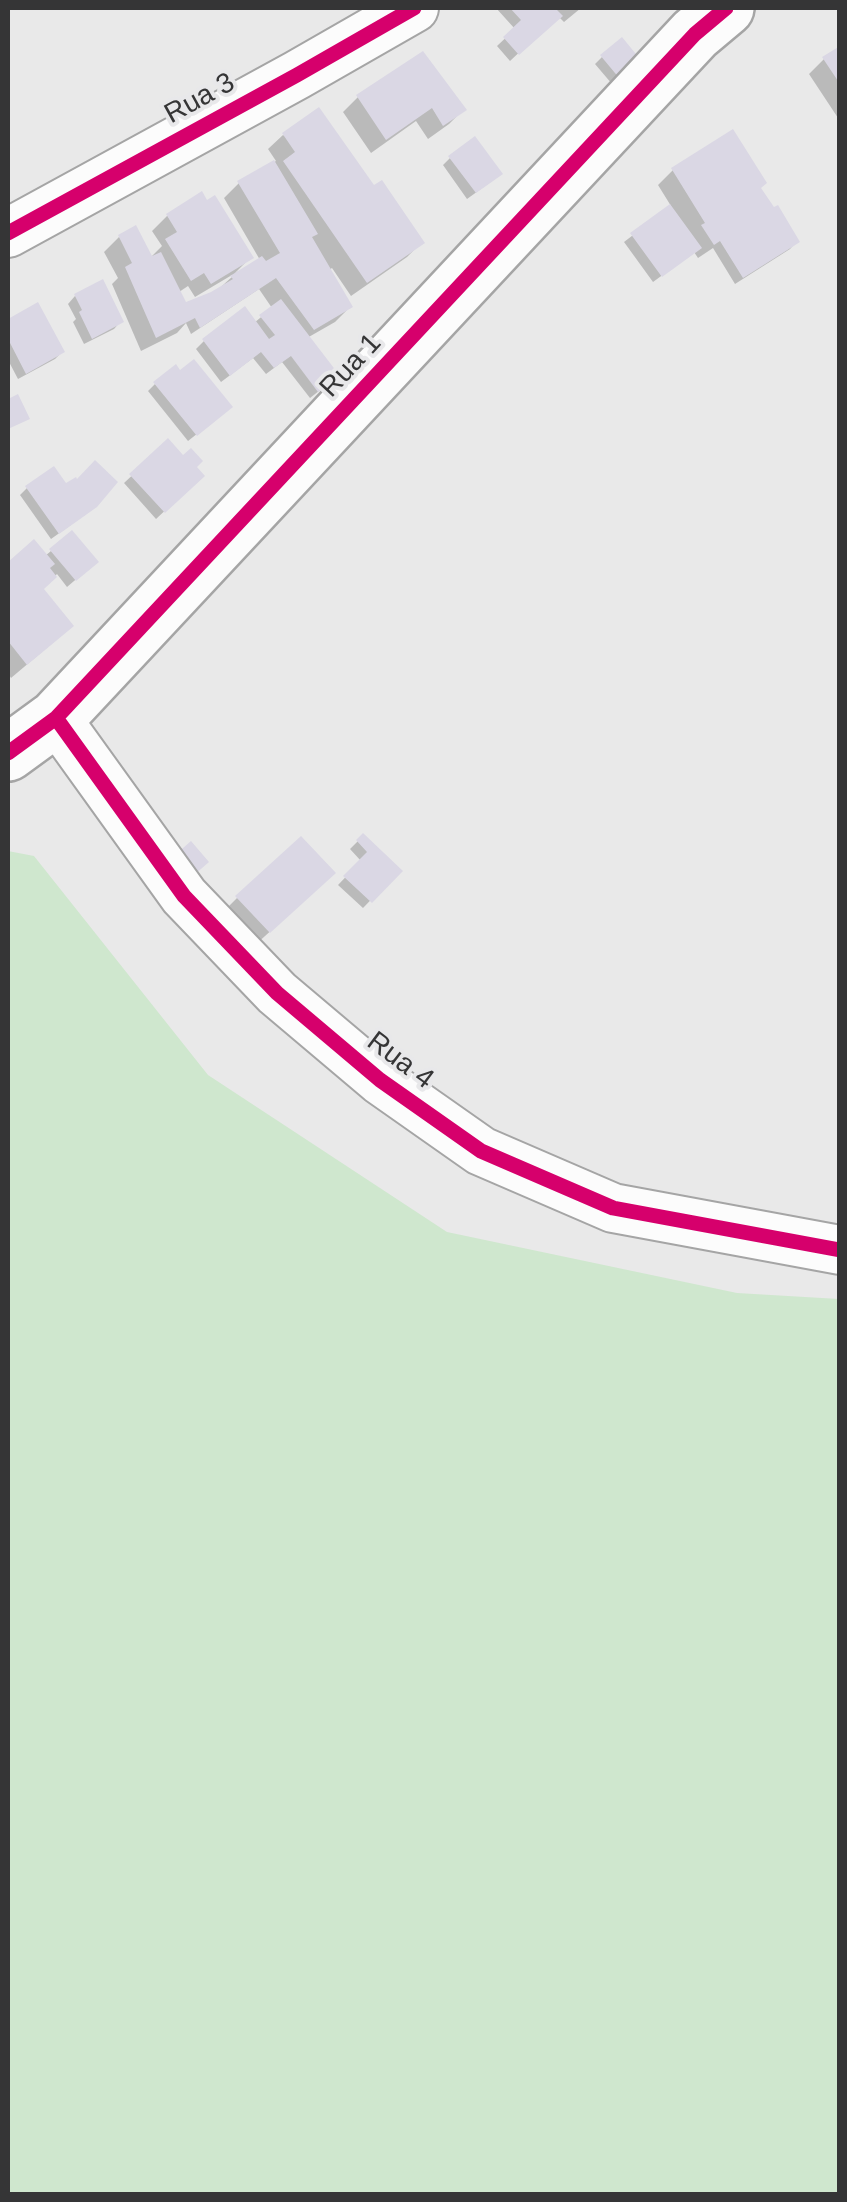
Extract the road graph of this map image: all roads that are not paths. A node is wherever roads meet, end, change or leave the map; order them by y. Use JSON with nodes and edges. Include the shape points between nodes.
{"nodes":[{"id":1,"x":414,"y":8,"type":"edge"},
{"id":2,"x":698,"y":16,"type":"edge"},
{"id":3,"x":8,"y":233,"type":"edge"},
{"id":4,"x":56,"y":718,"type":"junction"},
{"id":5,"x":8,"y":752,"type":"edge"},
{"id":6,"x":840,"y":1250,"type":"edge"}],
"edges":[{"from":1,"to":3,"type":"street","name":"Rua 3"},
{"from":2,"to":4,"type":"street","name":"Rua 1"},
{"from":4,"to":5,"type":"street","name":"Rua 1"},
{"from":4,"to":6,"type":"street","name":"Rua 4","via":[[184,896],[277,993],[380,1080],[480,1150],[613,1208]]}]}
